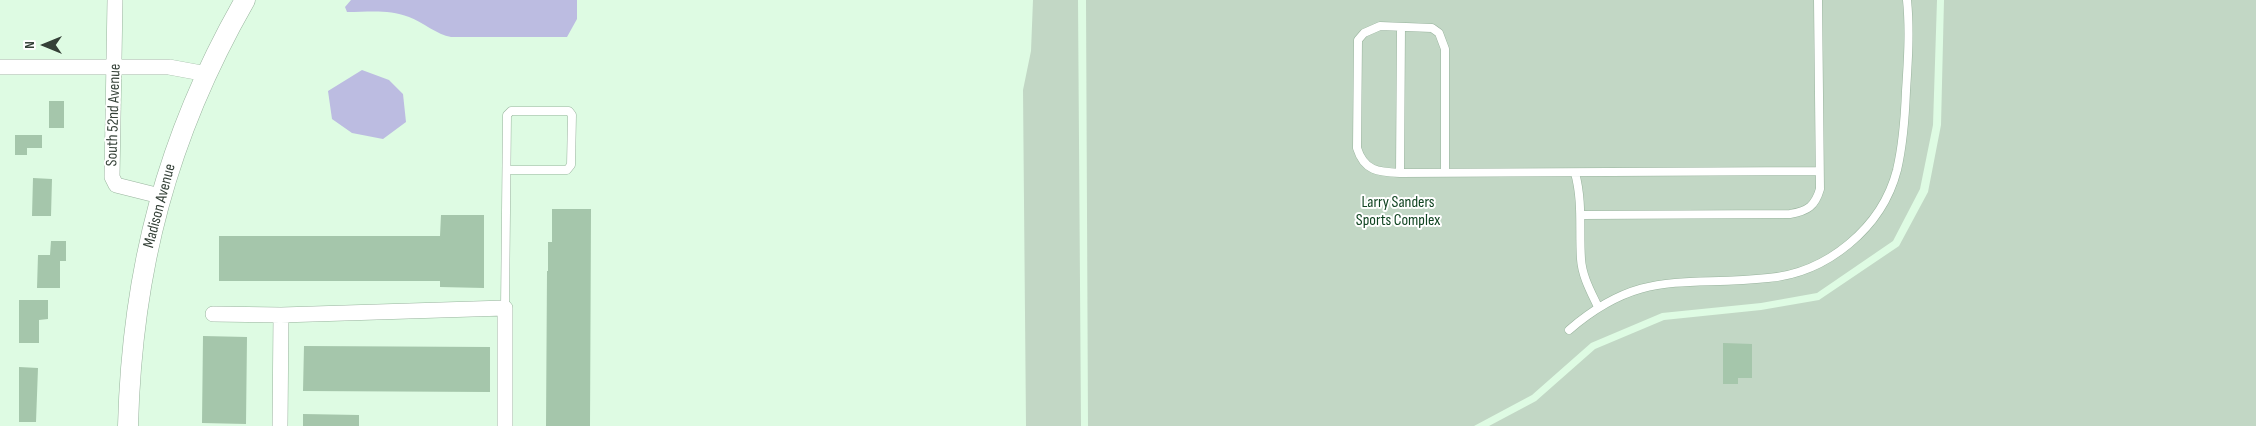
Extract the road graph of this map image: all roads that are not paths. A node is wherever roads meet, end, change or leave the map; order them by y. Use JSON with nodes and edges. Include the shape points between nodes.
{"nodes":[{"id":1,"x":115,"y":0,"type":"edge"},
{"id":2,"x":245,"y":0,"type":"edge"},
{"id":3,"x":1818,"y":0,"type":"edge"},
{"id":4,"x":1907,"y":0,"type":"edge"},
{"id":5,"x":1401,"y":27,"type":"junction"},
{"id":6,"x":115,"y":66,"type":"junction"},
{"id":7,"x":0,"y":67,"type":"edge"},
{"id":8,"x":207,"y":74,"type":"junction"},
{"id":9,"x":507,"y":170,"type":"junction"},
{"id":10,"x":1820,"y":171,"type":"junction"},
{"id":11,"x":1445,"y":172,"type":"junction"},
{"id":12,"x":1400,"y":173,"type":"junction"},
{"id":13,"x":1575,"y":173,"type":"junction"},
{"id":14,"x":160,"y":196,"type":"junction"},
{"id":15,"x":1581,"y":216,"type":"junction"},
{"id":16,"x":1598,"y":307,"type":"junction"},
{"id":17,"x":505,"y":308,"type":"junction"},
{"id":18,"x":213,"y":314,"type":"dead end"},
{"id":19,"x":281,"y":315,"type":"junction"},
{"id":20,"x":1569,"y":330,"type":"dead end"},
{"id":21,"x":128,"y":426,"type":"edge"},
{"id":22,"x":280,"y":426,"type":"edge"},
{"id":23,"x":505,"y":426,"type":"edge"}],
"edges":[{"from":1,"to":6,"type":"street","name":"South 52nd Avenue"},
{"from":2,"to":8,"type":"main road","name":"Madison Avenue"},
{"from":3,"to":10,"type":"lane"},
{"from":4,"to":16,"type":"lane","via":[[1907,78],[1897,170],[1883,204],[1858,236],[1823,262],[1788,275],[1670,282],[1622,294]]},
{"from":5,"to":11,"type":"lane","via":[[1432,28],[1444,42]]},
{"from":5,"to":12,"type":"lane"},
{"from":5,"to":12,"type":"lane","via":[[1371,28],[1358,40],[1357,148],[1364,164],[1372,170]]},
{"from":6,"to":7,"type":"street"},
{"from":6,"to":8,"type":"street","via":[[169,67]]},
{"from":6,"to":14,"type":"street","name":"South 52nd Avenue","via":[[112,177],[116,185]]},
{"from":8,"to":14,"type":"main road","name":"Madison Avenue","via":[[181,134]]},
{"from":9,"to":9,"type":"lane","via":[[507,115],[511,111],[569,111],[572,115],[571,164],[567,170]]},
{"from":9,"to":17,"type":"lane"},
{"from":10,"to":13,"type":"lane"},
{"from":10,"to":15,"type":"lane","via":[[1816,200],[1810,209],[1800,212]]},
{"from":11,"to":12,"type":"lane"},
{"from":11,"to":13,"type":"lane"},
{"from":13,"to":15,"type":"lane"},
{"from":14,"to":21,"type":"main road","name":"Madison Avenue","via":[[138,300],[132,344]]},
{"from":15,"to":16,"type":"lane","via":[[1581,261]]},
{"from":16,"to":20,"type":"lane"},
{"from":17,"to":19,"type":"street"},
{"from":17,"to":23,"type":"street"},
{"from":18,"to":19,"type":"street"},
{"from":19,"to":22,"type":"street"}]}
